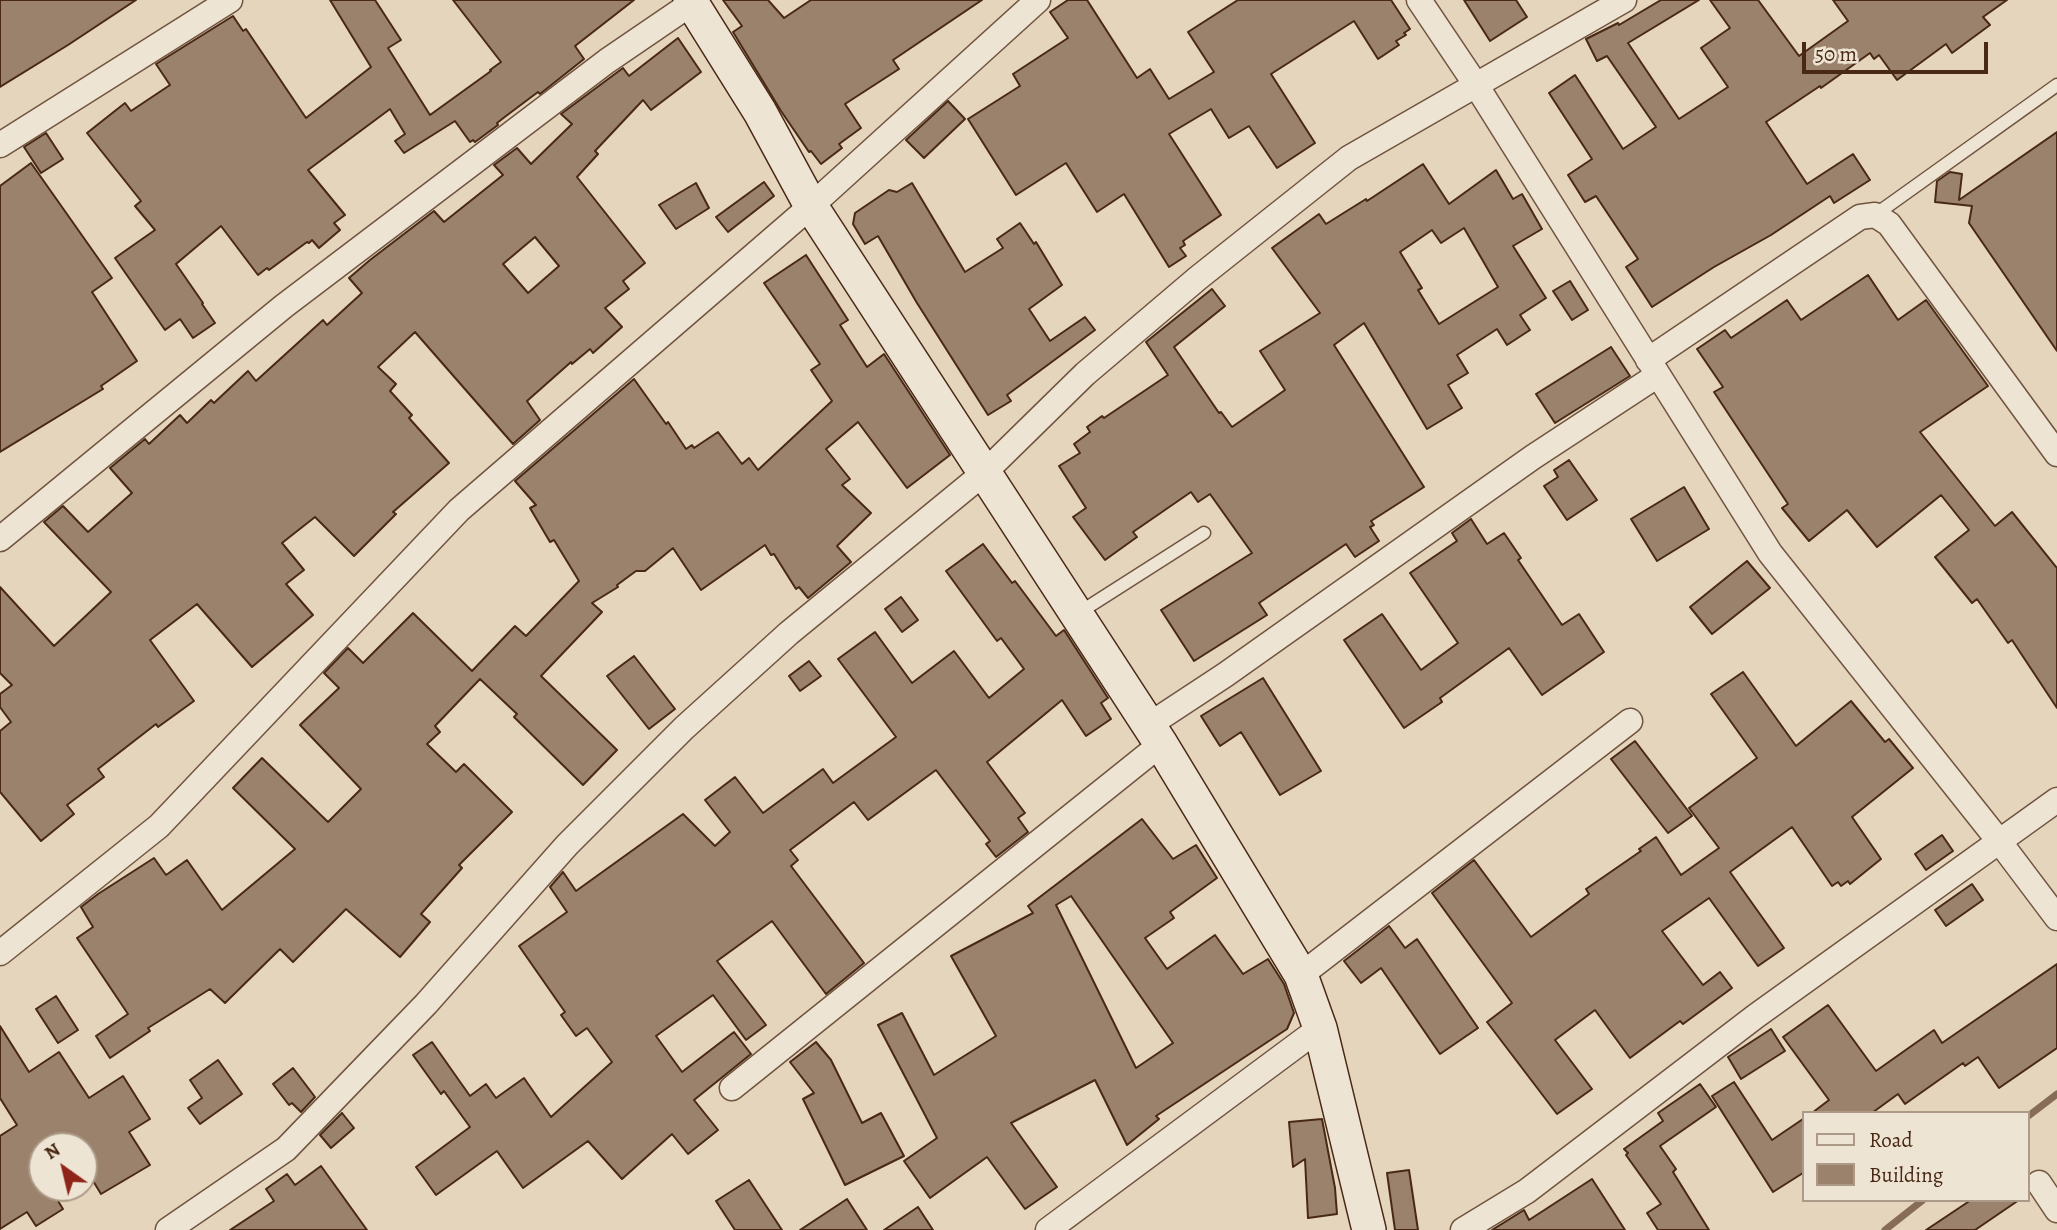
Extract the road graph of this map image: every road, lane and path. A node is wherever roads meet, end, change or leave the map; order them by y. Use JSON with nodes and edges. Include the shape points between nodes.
{"nodes":[{"id":1,"x":230,"y":0,"type":"edge"},
{"id":2,"x":1038,"y":0,"type":"edge"},
{"id":3,"x":1419,"y":0,"type":"edge"},
{"id":4,"x":1624,"y":0,"type":"edge"},
{"id":5,"x":691,"y":1,"type":"edge"},
{"id":6,"x":1476,"y":85,"type":"junction"},
{"id":7,"x":2057,"y":85,"type":"edge"},
{"id":8,"x":0,"y":145,"type":"edge"},
{"id":9,"x":811,"y":206,"type":"junction"},
{"id":10,"x":1875,"y":215,"type":"junction"},
{"id":11,"x":1653,"y":368,"type":"junction"},
{"id":12,"x":2057,"y":454,"type":"edge"},
{"id":13,"x":984,"y":473,"type":"junction"},
{"id":14,"x":1204,"y":533,"type":"dead end"},
{"id":15,"x":0,"y":539,"type":"edge"},
{"id":16,"x":1077,"y":614,"type":"junction"},
{"id":17,"x":1630,"y":721,"type":"dead end"},
{"id":18,"x":1155,"y":734,"type":"junction"},
{"id":19,"x":2057,"y":800,"type":"edge"},
{"id":20,"x":1999,"y":841,"type":"junction"},
{"id":21,"x":2057,"y":918,"type":"edge"},
{"id":22,"x":2,"y":947,"type":"edge"},
{"id":23,"x":1301,"y":975,"type":"junction"},
{"id":24,"x":1320,"y":1028,"type":"junction"},
{"id":25,"x":732,"y":1088,"type":"dead end"},
{"id":26,"x":2039,"y":1184,"type":"dead end"},
{"id":27,"x":2057,"y":1210,"type":"edge"},
{"id":28,"x":183,"y":1226,"type":"edge"},
{"id":29,"x":1048,"y":1230,"type":"edge"},
{"id":30,"x":1369,"y":1230,"type":"edge"},
{"id":31,"x":1463,"y":1230,"type":"edge"}],
"edges":[{"from":1,"to":8,"type":"street"},
{"from":2,"to":9,"type":"street"},
{"from":3,"to":6,"type":"street"},
{"from":4,"to":6,"type":"street"},
{"from":5,"to":9,"type":"street"},
{"from":5,"to":15,"type":"street","via":[[284,306]]},
{"from":6,"to":11,"type":"street"},
{"from":6,"to":13,"type":"street","via":[[1349,158],[1085,374]]},
{"from":7,"to":10,"type":"lane"},
{"from":9,"to":13,"type":"street"},
{"from":9,"to":22,"type":"street","via":[[459,510],[159,826]]},
{"from":10,"to":11,"type":"street","via":[[1860,218]]},
{"from":10,"to":12,"type":"street","via":[[1889,224]]},
{"from":11,"to":18,"type":"street","via":[[1225,675]]},
{"from":11,"to":20,"type":"street","via":[[1770,553]]},
{"from":13,"to":16,"type":"street"},
{"from":13,"to":28,"type":"street","via":[[789,633],[684,728],[567,845],[426,1004],[286,1149]]},
{"from":14,"to":16,"type":"lane"},
{"from":16,"to":18,"type":"street"},
{"from":17,"to":23,"type":"street"},
{"from":18,"to":23,"type":"street"},
{"from":18,"to":25,"type":"street"},
{"from":19,"to":20,"type":"street"},
{"from":20,"to":21,"type":"street"},
{"from":20,"to":31,"type":"street","via":[[1756,1016],[1527,1191]]},
{"from":23,"to":24,"type":"street"},
{"from":24,"to":29,"type":"street"},
{"from":24,"to":30,"type":"street"},
{"from":26,"to":27,"type":"street"}]}
